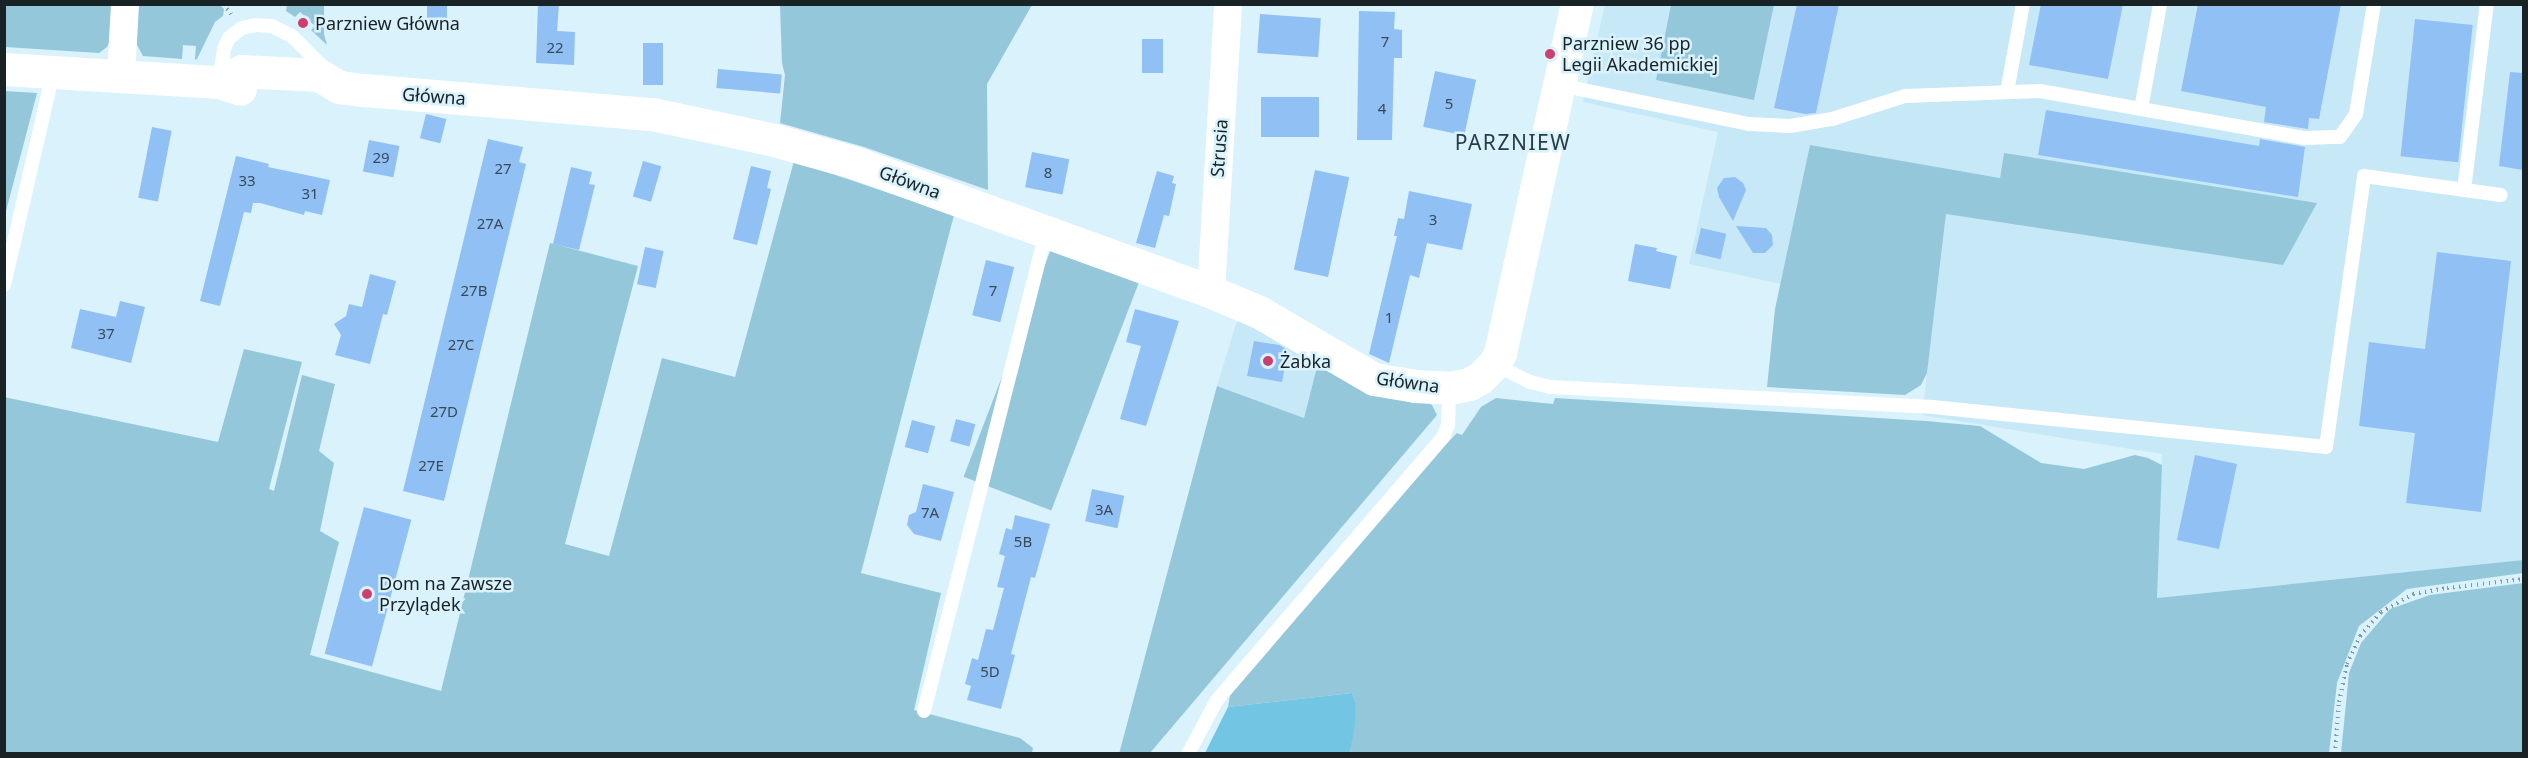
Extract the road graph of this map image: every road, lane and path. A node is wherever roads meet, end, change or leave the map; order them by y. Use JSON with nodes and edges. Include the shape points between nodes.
{"nodes":[{"id":1,"x":125,"y":4,"type":"edge"},
{"id":2,"x":223,"y":4,"type":"edge"},
{"id":3,"x":1228,"y":4,"type":"edge"},
{"id":4,"x":1577,"y":4,"type":"edge"},
{"id":5,"x":2023,"y":4,"type":"edge"},
{"id":6,"x":2160,"y":4,"type":"edge"},
{"id":7,"x":2374,"y":4,"type":"edge"},
{"id":8,"x":2487,"y":4,"type":"edge"},
{"id":9,"x":231,"y":14,"type":"dead end"},
{"id":10,"x":4,"y":69,"type":"edge"},
{"id":11,"x":53,"y":72,"type":"junction"},
{"id":12,"x":121,"y":76,"type":"junction"},
{"id":13,"x":219,"y":82,"type":"junction"},
{"id":14,"x":1559,"y":85,"type":"junction"},
{"id":15,"x":339,"y":87,"type":"junction"},
{"id":16,"x":2007,"y":92,"type":"junction"},
{"id":17,"x":2141,"y":109,"type":"junction"},
{"id":18,"x":2464,"y":190,"type":"junction"},
{"id":19,"x":2501,"y":195,"type":"dead end"},
{"id":20,"x":1046,"y":232,"type":"junction"},
{"id":21,"x":4,"y":285,"type":"edge"},
{"id":22,"x":1207,"y":290,"type":"junction"},
{"id":23,"x":1494,"y":364,"type":"junction"},
{"id":24,"x":1449,"y":388,"type":"junction"},
{"id":25,"x":2523,"y":579,"type":"edge"},
{"id":26,"x":924,"y":711,"type":"dead end"},
{"id":27,"x":1188,"y":753,"type":"edge"},
{"id":28,"x":2335,"y":753,"type":"edge"}],
"edges":[{"from":1,"to":12,"type":"street"},
{"from":2,"to":9,"type":"path"},
{"from":3,"to":22,"type":"street","name":"Strusia","via":[[1212,276]]},
{"from":4,"to":14,"type":"street"},
{"from":5,"to":16,"type":"lane"},
{"from":6,"to":17,"type":"lane"},
{"from":7,"to":17,"type":"lane","via":[[2356,114],[2340,137],[2305,138]]},
{"from":8,"to":18,"type":"lane"},
{"from":10,"to":11,"type":"street","name":"Główna"},
{"from":11,"to":12,"type":"street","name":"Główna"},
{"from":11,"to":21,"type":"lane"},
{"from":12,"to":13,"type":"street","name":"Główna"},
{"from":13,"to":15,"type":"street","name":"Główna","via":[[240,89],[320,95]]},
{"from":13,"to":15,"type":"lane","via":[[229,38],[242,28],[263,25],[292,36]]},
{"from":14,"to":16,"type":"lane","via":[[1749,124],[1790,126],[1832,120],[1905,96]]},
{"from":14,"to":23,"type":"street","via":[[1506,329]]},
{"from":15,"to":20,"type":"street","name":"Główna","via":[[611,108],[673,118],[819,151]]},
{"from":16,"to":17,"type":"lane","via":[[2040,91]]},
{"from":18,"to":19,"type":"lane"},
{"from":18,"to":23,"type":"lane","via":[[2364,176],[2326,447],[1933,407],[1550,387]]},
{"from":20,"to":22,"type":"street","name":"Główna"},
{"from":20,"to":26,"type":"lane"},
{"from":22,"to":24,"type":"street","name":"Główna","via":[[1266,316],[1365,375],[1399,384]]},
{"from":23,"to":24,"type":"street","via":[[1470,384]]},
{"from":24,"to":27,"type":"lane","via":[[1448,425],[1443,437],[1217,700]]},
{"from":25,"to":28,"type":"path","via":[[2413,594],[2381,612],[2360,636],[2347,664]]}]}
